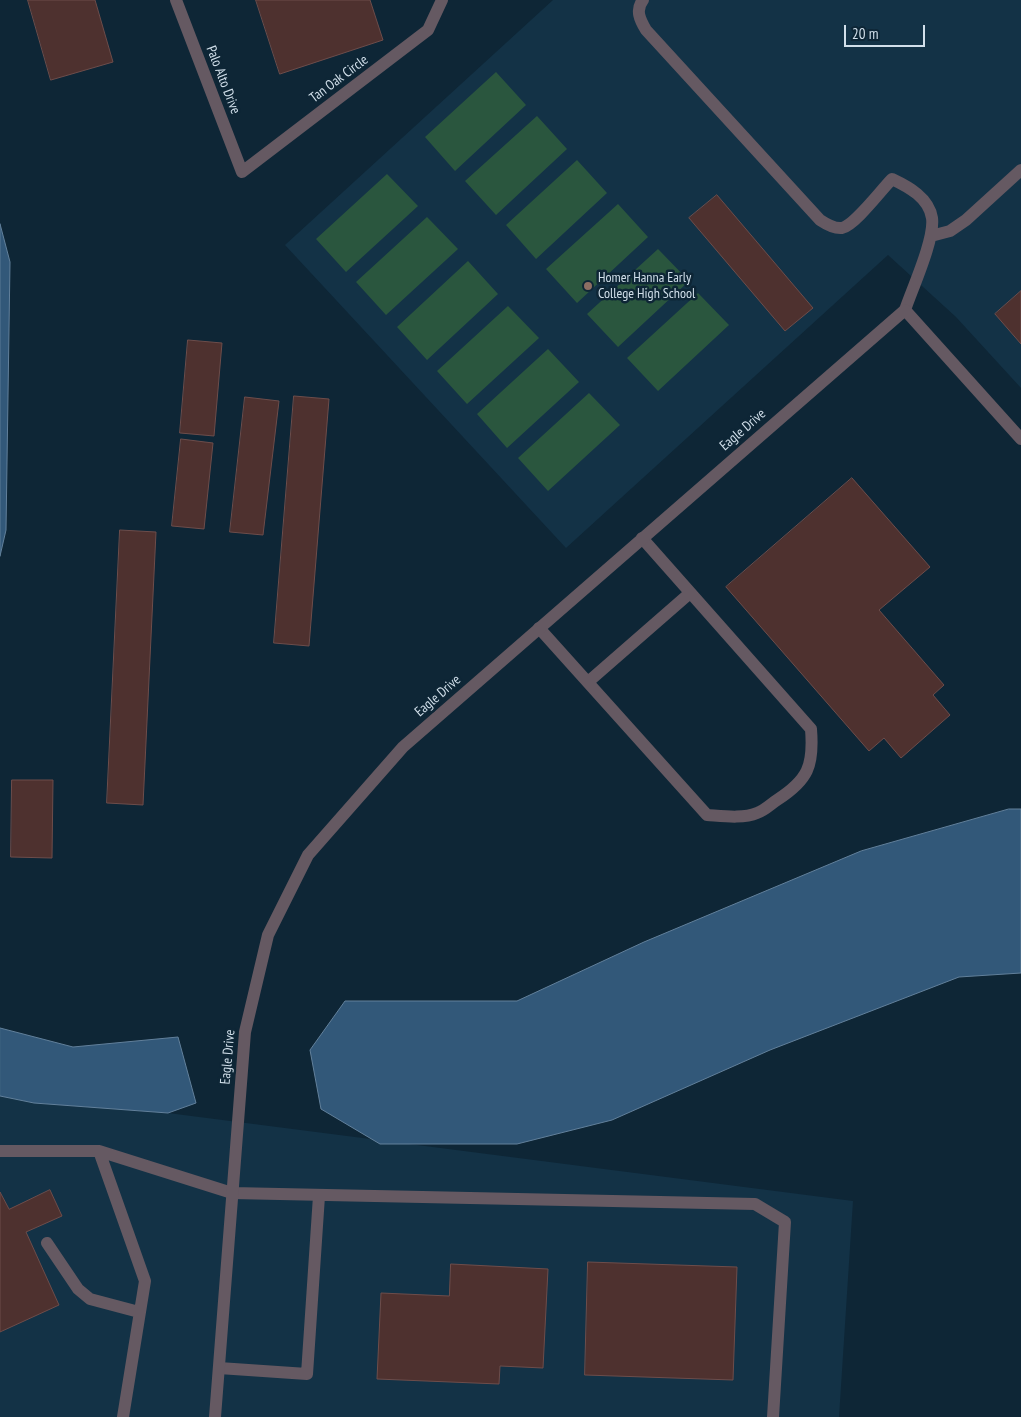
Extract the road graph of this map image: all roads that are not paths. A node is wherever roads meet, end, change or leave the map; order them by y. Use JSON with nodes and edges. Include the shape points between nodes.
{"nodes":[{"id":1,"x":176,"y":0,"type":"edge"},
{"id":2,"x":442,"y":0,"type":"edge"},
{"id":3,"x":643,"y":0,"type":"edge"},
{"id":4,"x":1021,"y":170,"type":"edge"},
{"id":5,"x":242,"y":172,"type":"joint"},
{"id":6,"x":931,"y":236,"type":"junction"},
{"id":7,"x":905,"y":310,"type":"junction"},
{"id":8,"x":1021,"y":439,"type":"edge"},
{"id":9,"x":642,"y":538,"type":"junction"},
{"id":10,"x":690,"y":593,"type":"junction"},
{"id":11,"x":539,"y":628,"type":"junction"},
{"id":12,"x":588,"y":682,"type":"junction"},
{"id":13,"x":0,"y":1151,"type":"edge"},
{"id":14,"x":99,"y":1151,"type":"junction"},
{"id":15,"x":232,"y":1194,"type":"junction"},
{"id":16,"x":319,"y":1196,"type":"junction"},
{"id":17,"x":47,"y":1243,"type":"dead end"},
{"id":18,"x":139,"y":1312,"type":"junction"},
{"id":19,"x":219,"y":1368,"type":"junction"},
{"id":20,"x":123,"y":1417,"type":"edge"},
{"id":21,"x":215,"y":1417,"type":"edge"},
{"id":22,"x":773,"y":1417,"type":"edge"}],
"edges":[{"from":1,"to":5,"type":"street","name":"Palo Alto Drive"},
{"from":2,"to":5,"type":"street","name":"Tan Oak Circle","via":[[428,30]]},
{"from":3,"to":6,"type":"street","via":[[638,17],[646,30],[820,220],[842,228],[892,179],[910,188],[924,202],[932,218]]},
{"from":4,"to":6,"type":"street","via":[[966,220],[950,231]]},
{"from":6,"to":7,"type":"street"},
{"from":7,"to":8,"type":"street"},
{"from":7,"to":9,"type":"street","name":"Eagle Drive"},
{"from":9,"to":10,"type":"street"},
{"from":9,"to":11,"type":"street","name":"Eagle Drive"},
{"from":10,"to":12,"type":"street"},
{"from":10,"to":12,"type":"street","via":[[811,729],[812,750],[808,770],[795,789],[757,814],[707,815]]},
{"from":11,"to":12,"type":"street"},
{"from":11,"to":15,"type":"street","name":"Eagle Drive","via":[[403,746],[308,855],[268,935],[244,1032]]},
{"from":13,"to":14,"type":"street"},
{"from":14,"to":15,"type":"street"},
{"from":14,"to":18,"type":"street","via":[[145,1281]]},
{"from":15,"to":16,"type":"street"},
{"from":15,"to":19,"type":"street","name":"Eagle Drive"},
{"from":16,"to":19,"type":"street","via":[[307,1374]]},
{"from":16,"to":22,"type":"street","via":[[754,1204],[785,1222]]},
{"from":17,"to":18,"type":"street","via":[[78,1289],[90,1299]]},
{"from":18,"to":20,"type":"street"},
{"from":19,"to":21,"type":"street","name":"Eagle Drive"}]}
